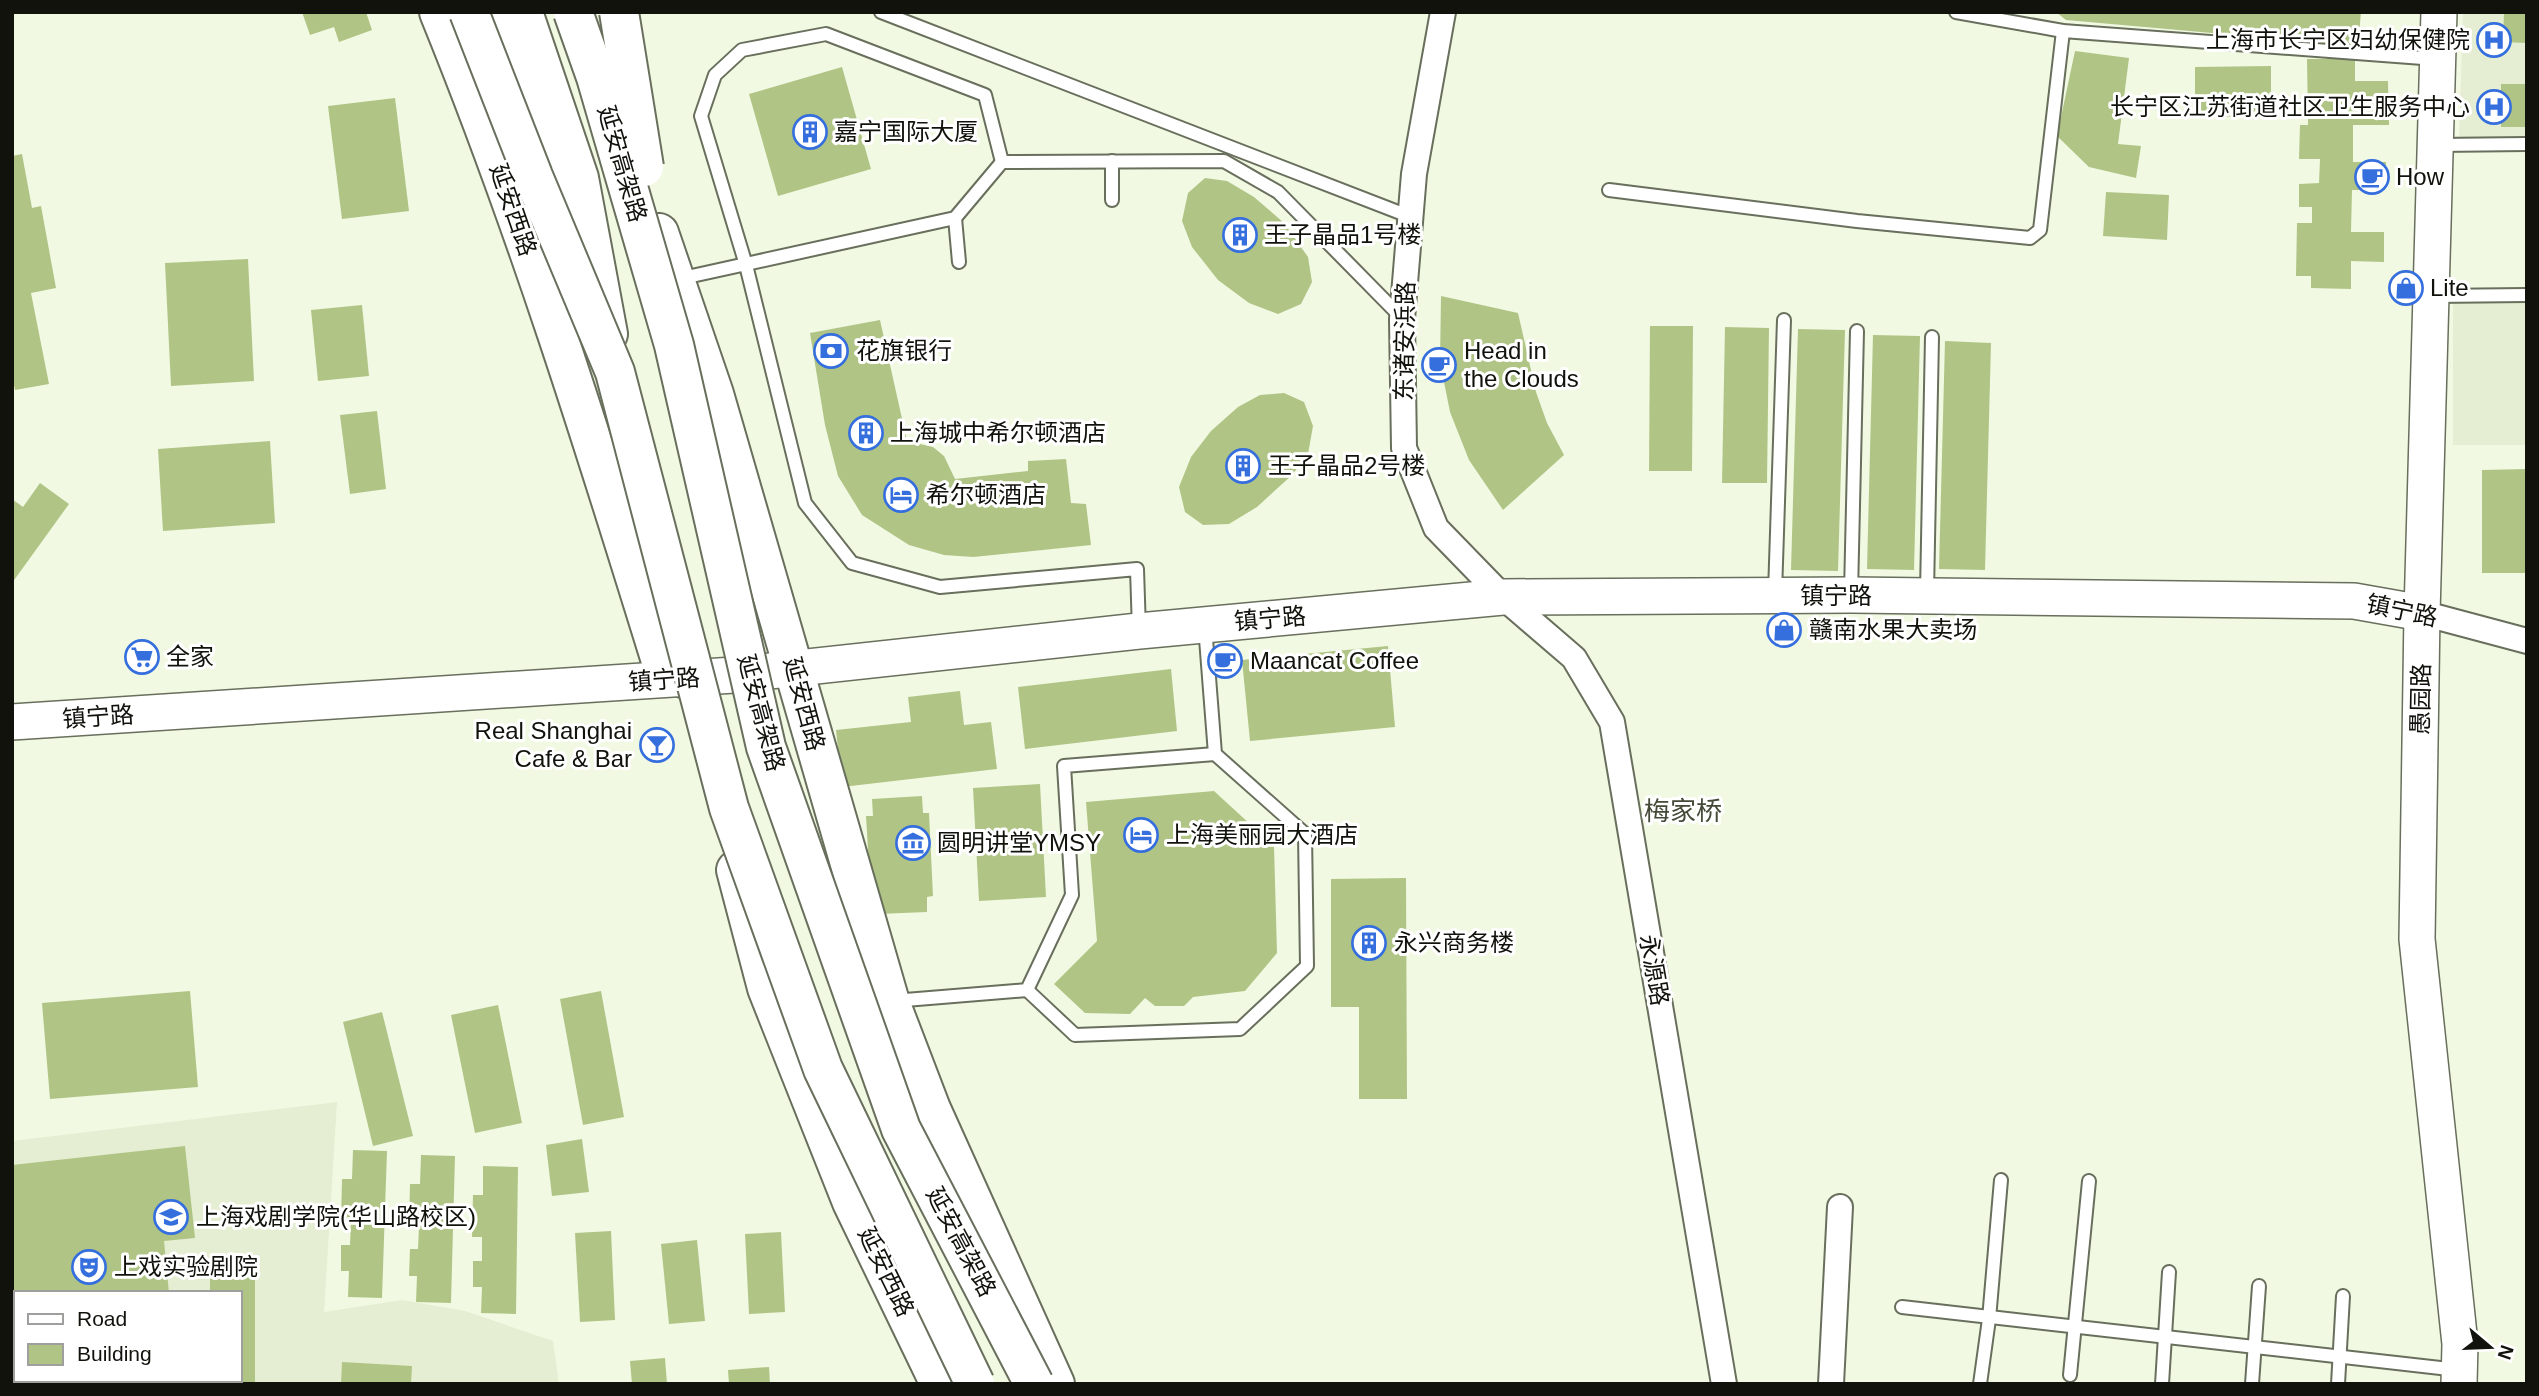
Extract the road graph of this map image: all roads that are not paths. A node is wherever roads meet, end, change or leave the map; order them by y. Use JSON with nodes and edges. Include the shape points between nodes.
{"nodes":[{"id":1,"x":481,"y":12,"type":"edge"},
{"id":2,"x":498,"y":12,"type":"edge"},
{"id":3,"x":523,"y":12,"type":"edge"},
{"id":4,"x":573,"y":12,"type":"edge"},
{"id":5,"x":585,"y":12,"type":"edge"},
{"id":6,"x":619,"y":12,"type":"edge"},
{"id":7,"x":881,"y":12,"type":"edge"},
{"id":8,"x":1443,"y":12,"type":"edge"},
{"id":9,"x":1956,"y":12,"type":"edge"},
{"id":10,"x":2439,"y":12,"type":"edge"},
{"id":11,"x":451,"y":16,"type":"edge"},
{"id":12,"x":2063,"y":31,"type":"junction"},
{"id":13,"x":2438,"y":59,"type":"junction"},
{"id":14,"x":2527,"y":144,"type":"edge"},
{"id":15,"x":2437,"y":145,"type":"junction"},
{"id":16,"x":1002,"y":162,"type":"junction"},
{"id":17,"x":1112,"y":162,"type":"junction"},
{"id":18,"x":1609,"y":190,"type":"dead end"},
{"id":19,"x":1112,"y":200,"type":"dead end"},
{"id":20,"x":1411,"y":217,"type":"junction"},
{"id":21,"x":955,"y":218,"type":"junction"},
{"id":22,"x":959,"y":262,"type":"dead end"},
{"id":23,"x":746,"y":265,"type":"junction"},
{"id":24,"x":675,"y":280,"type":"junction"},
{"id":25,"x":2527,"y":295,"type":"edge"},
{"id":26,"x":2433,"y":296,"type":"junction"},
{"id":27,"x":1402,"y":319,"type":"junction"},
{"id":28,"x":1784,"y":320,"type":"dead end"},
{"id":29,"x":1857,"y":331,"type":"dead end"},
{"id":30,"x":1932,"y":337,"type":"dead end"},
{"id":31,"x":674,"y":345,"type":"junction"},
{"id":32,"x":615,"y":372,"type":"junction"},
{"id":33,"x":1850,"y":595,"type":"junction"},
{"id":34,"x":1775,"y":596,"type":"junction"},
{"id":35,"x":1503,"y":597,"type":"junction"},
{"id":36,"x":1927,"y":597,"type":"junction"},
{"id":37,"x":2422,"y":613,"type":"junction"},
{"id":38,"x":1205,"y":625,"type":"junction"},
{"id":39,"x":1139,"y":631,"type":"junction"},
{"id":40,"x":2527,"y":641,"type":"edge"},
{"id":41,"x":794,"y":669,"type":"junction"},
{"id":42,"x":686,"y":679,"type":"junction"},
{"id":43,"x":12,"y":722,"type":"edge"},
{"id":44,"x":1215,"y":754,"type":"junction"},
{"id":45,"x":1027,"y":990,"type":"junction"},
{"id":46,"x":890,"y":1002,"type":"junction"},
{"id":47,"x":2001,"y":1180,"type":"dead end"},
{"id":48,"x":2089,"y":1181,"type":"dead end"},
{"id":49,"x":1840,"y":1207,"type":"dead end"},
{"id":50,"x":2169,"y":1272,"type":"dead end"},
{"id":51,"x":2259,"y":1286,"type":"dead end"},
{"id":52,"x":2343,"y":1296,"type":"dead end"},
{"id":53,"x":1902,"y":1307,"type":"dead end"},
{"id":54,"x":1989,"y":1319,"type":"junction"},
{"id":55,"x":2075,"y":1328,"type":"junction"},
{"id":56,"x":2164,"y":1338,"type":"junction"},
{"id":57,"x":2255,"y":1348,"type":"junction"},
{"id":58,"x":2340,"y":1357,"type":"junction"},
{"id":59,"x":2070,"y":1375,"type":"dead end"},
{"id":60,"x":2460,"y":1377,"type":"edge"},
{"id":61,"x":940,"y":1384,"type":"edge"},
{"id":62,"x":975,"y":1384,"type":"edge"},
{"id":63,"x":1034,"y":1384,"type":"edge"},
{"id":64,"x":1055,"y":1384,"type":"edge"},
{"id":65,"x":1724,"y":1384,"type":"edge"},
{"id":66,"x":1831,"y":1384,"type":"edge"},
{"id":67,"x":1980,"y":1384,"type":"edge"},
{"id":68,"x":2162,"y":1384,"type":"edge"},
{"id":69,"x":2252,"y":1384,"type":"edge"},
{"id":70,"x":2338,"y":1384,"type":"edge"}],
"edges":[{"from":1,"to":11,"type":"main road"},
{"from":2,"to":42,"type":"main road","name":"延安西路","via":[[583,260]]},
{"from":3,"to":32,"type":"main road","name":"延安高架路","bridge":true,"via":[[579,178]]},
{"from":4,"to":31,"type":"main road","name":"延安高架路","bridge":true},
{"from":5,"to":24,"type":"main road","name":"延安西路"},
{"from":6,"to":31,"type":"main road","bridge":true},
{"from":7,"to":20,"type":"lane"},
{"from":8,"to":20,"type":"street","name":"东诸安浜路","via":[[1414,174]]},
{"from":9,"to":12,"type":"lane"},
{"from":10,"to":13,"type":"street","name":"愚园路"},
{"from":11,"to":32,"type":"main road","bridge":true,"via":[[533,176]]},
{"from":11,"to":42,"type":"main road","name":"延安西路","via":[[473,95],[587,419],[660,658]]},
{"from":12,"to":13,"type":"lane"},
{"from":12,"to":18,"type":"lane","via":[[2040,230],[2030,238]]},
{"from":13,"to":15,"type":"street","name":"愚园路"},
{"from":14,"to":15,"type":"lane"},
{"from":15,"to":26,"type":"street","name":"愚园路"},
{"from":16,"to":17,"type":"lane"},
{"from":16,"to":21,"type":"lane"},
{"from":16,"to":23,"type":"lane","via":[[985,95],[826,34],[742,50],[715,75],[701,116]]},
{"from":17,"to":19,"type":"lane"},
{"from":17,"to":27,"type":"lane","via":[[1224,161],[1278,192]]},
{"from":20,"to":27,"type":"street","name":"东诸安浜路"},
{"from":21,"to":22,"type":"lane"},
{"from":21,"to":23,"type":"lane"},
{"from":23,"to":24,"type":"lane"},
{"from":23,"to":39,"type":"lane","via":[[805,503],[852,563],[940,587],[1137,569]]},
{"from":24,"to":41,"type":"main road","name":"延安西路","via":[[714,394]]},
{"from":25,"to":26,"type":"lane"},
{"from":26,"to":37,"type":"street","name":"愚园路"},
{"from":27,"to":35,"type":"street","name":"东诸安浜路","via":[[1404,448],[1436,528]]},
{"from":28,"to":34,"type":"lane"},
{"from":29,"to":33,"type":"lane"},
{"from":30,"to":36,"type":"lane"},
{"from":31,"to":63,"type":"main road","name":"延安高架路","bridge":true,"via":[[766,747],[901,1129]]},
{"from":32,"to":62,"type":"main road","name":"延安高架路","bridge":true,"via":[[729,808],[823,1069]]},
{"from":33,"to":34,"type":"street","name":"镇宁路"},
{"from":33,"to":36,"type":"street","name":"镇宁路"},
{"from":34,"to":35,"type":"street","name":"镇宁路"},
{"from":35,"to":38,"type":"street","name":"镇宁路"},
{"from":35,"to":65,"type":"street","name":"永源路","via":[[1574,658],[1612,722]]},
{"from":36,"to":37,"type":"street","name":"镇宁路","via":[[2354,601]]},
{"from":37,"to":40,"type":"street","name":"镇宁路"},
{"from":37,"to":60,"type":"street","name":"愚园路","via":[[2417,939]]},
{"from":38,"to":39,"type":"street","name":"镇宁路"},
{"from":38,"to":44,"type":"lane"},
{"from":39,"to":41,"type":"street","name":"镇宁路"},
{"from":41,"to":42,"type":"street","name":"镇宁路"},
{"from":41,"to":46,"type":"main road","name":"延安西路"},
{"from":42,"to":43,"type":"street","name":"镇宁路"},
{"from":42,"to":61,"type":"main road","name":"延安西路","via":[[766,988],[852,1202]]},
{"from":44,"to":45,"type":"lane","via":[[1064,766],[1072,895]]},
{"from":44,"to":45,"type":"lane","via":[[1305,834],[1307,966],[1240,1029],[1075,1035]]},
{"from":45,"to":46,"type":"lane"},
{"from":46,"to":64,"type":"main road","name":"延安西路","via":[[931,1109]]},
{"from":47,"to":54,"type":"lane"},
{"from":48,"to":55,"type":"lane"},
{"from":49,"to":66,"type":"street"},
{"from":50,"to":56,"type":"lane"},
{"from":51,"to":57,"type":"lane"},
{"from":52,"to":58,"type":"lane"},
{"from":53,"to":54,"type":"lane"},
{"from":54,"to":55,"type":"lane"},
{"from":54,"to":67,"type":"lane"},
{"from":55,"to":56,"type":"lane"},
{"from":55,"to":59,"type":"lane"},
{"from":56,"to":57,"type":"lane"},
{"from":56,"to":68,"type":"lane"},
{"from":57,"to":58,"type":"lane"},
{"from":57,"to":69,"type":"lane"},
{"from":58,"to":60,"type":"lane"},
{"from":58,"to":70,"type":"lane"}]}
